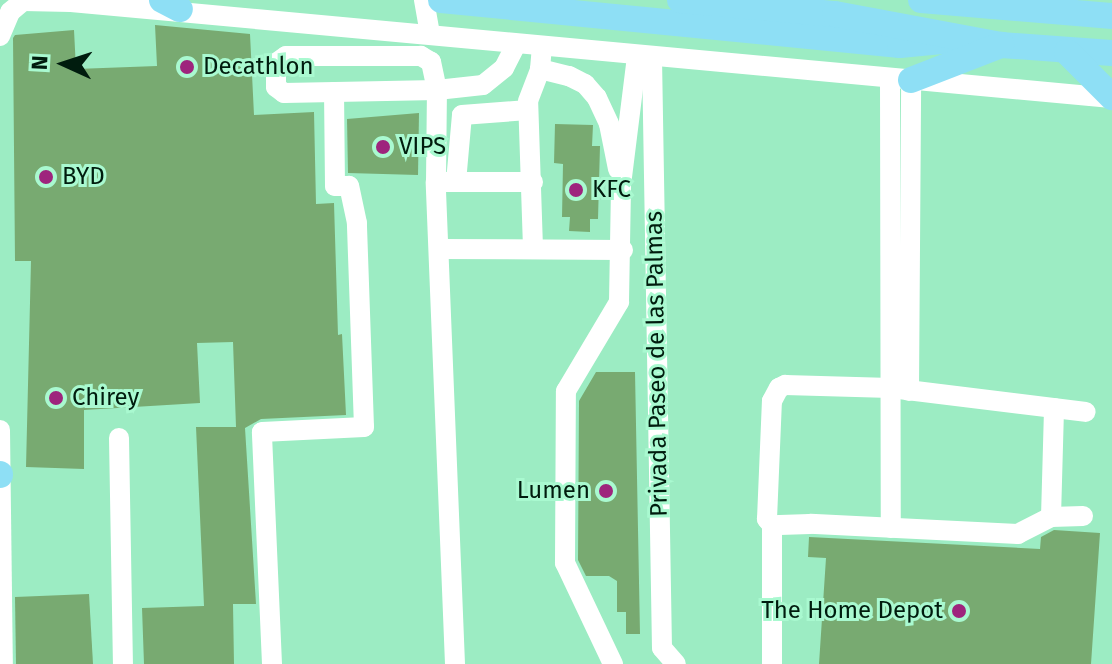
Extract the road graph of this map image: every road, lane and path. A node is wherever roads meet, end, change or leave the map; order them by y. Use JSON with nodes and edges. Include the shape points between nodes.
{"nodes":[{"id":1,"x":424,"y":0,"type":"edge"},
{"id":2,"x":443,"y":0,"type":"edge"},
{"id":3,"x":680,"y":0,"type":"edge"},
{"id":4,"x":921,"y":0,"type":"edge"},
{"id":5,"x":975,"y":0,"type":"edge"},
{"id":6,"x":23,"y":1,"type":"edge"},
{"id":7,"x":171,"y":5,"type":"edge"},
{"id":8,"x":1014,"y":8,"type":"junction"},
{"id":9,"x":1112,"y":16,"type":"edge"},
{"id":10,"x":440,"y":35,"type":"junction"},
{"id":11,"x":0,"y":36,"type":"edge"},
{"id":12,"x":963,"y":39,"type":"junction"},
{"id":13,"x":516,"y":44,"type":"junction"},
{"id":14,"x":1001,"y":45,"type":"junction"},
{"id":15,"x":542,"y":47,"type":"junction"},
{"id":16,"x":1067,"y":52,"type":"junction"},
{"id":17,"x":1112,"y":53,"type":"edge"},
{"id":18,"x":644,"y":57,"type":"junction"},
{"id":19,"x":540,"y":69,"type":"junction"},
{"id":20,"x":900,"y":80,"type":"junction"},
{"id":21,"x":437,"y":90,"type":"junction"},
{"id":22,"x":334,"y":92,"type":"junction"},
{"id":23,"x":1112,"y":98,"type":"edge"},
{"id":24,"x":528,"y":110,"type":"junction"},
{"id":25,"x":446,"y":182,"type":"junction"},
{"id":26,"x":533,"y":182,"type":"junction"},
{"id":27,"x":621,"y":185,"type":"junction"},
{"id":28,"x":533,"y":248,"type":"junction"},
{"id":29,"x":439,"y":249,"type":"junction"},
{"id":30,"x":623,"y":250,"type":"junction"},
{"id":31,"x":900,"y":390,"type":"junction"},
{"id":32,"x":1054,"y":408,"type":"junction"},
{"id":33,"x":1086,"y":412,"type":"dead end"},
{"id":34,"x":0,"y":430,"type":"edge"},
{"id":35,"x":119,"y":438,"type":"dead end"},
{"id":36,"x":0,"y":474,"type":"edge"},
{"id":37,"x":1083,"y":516,"type":"dead end"},
{"id":38,"x":1051,"y":517,"type":"junction"},
{"id":39,"x":772,"y":525,"type":"junction"},
{"id":40,"x":891,"y":528,"type":"junction"},
{"id":41,"x":3,"y":664,"type":"edge"},
{"id":42,"x":123,"y":664,"type":"edge"},
{"id":43,"x":272,"y":664,"type":"edge"},
{"id":44,"x":455,"y":664,"type":"edge"},
{"id":45,"x":613,"y":664,"type":"edge"},
{"id":46,"x":676,"y":664,"type":"edge"},
{"id":47,"x":772,"y":664,"type":"edge"}],
"edges":[{"from":1,"to":10,"type":"street"},
{"from":2,"to":10,"type":"street"},
{"from":2,"to":12,"type":"main road","via":[[900,45]]},
{"from":3,"to":12,"type":"main road","via":[[835,14]]},
{"from":4,"to":8,"type":"main road"},
{"from":5,"to":8,"type":"main road"},
{"from":6,"to":7,"type":"street"},
{"from":6,"to":11,"type":"street","via":[[10,12]]},
{"from":7,"to":10,"type":"street"},
{"from":8,"to":9,"type":"main road"},
{"from":10,"to":13,"type":"street"},
{"from":12,"to":14,"type":"main road"},
{"from":13,"to":15,"type":"street"},
{"from":13,"to":21,"type":"street","via":[[504,68],[483,85]]},
{"from":14,"to":16,"type":"main road"},
{"from":14,"to":20,"type":"main road"},
{"from":15,"to":18,"type":"street"},
{"from":15,"to":19,"type":"street"},
{"from":16,"to":17,"type":"main road"},
{"from":16,"to":23,"type":"main road"},
{"from":18,"to":20,"type":"street"},
{"from":18,"to":27,"type":"street"},
{"from":18,"to":46,"type":"street","name":"Privada Paseo de las Palmas","via":[[662,648]]},
{"from":19,"to":24,"type":"street"},
{"from":19,"to":27,"type":"street","via":[[585,84],[597,98],[609,124]]},
{"from":20,"to":23,"type":"street"},
{"from":20,"to":31,"type":"street"},
{"from":21,"to":22,"type":"street"},
{"from":21,"to":22,"type":"street","via":[[431,62],[421,56],[279,57],[279,91]]},
{"from":21,"to":25,"type":"street"},
{"from":22,"to":43,"type":"street","via":[[335,186],[349,186],[357,223],[364,427],[262,432]]},
{"from":24,"to":25,"type":"street","via":[[462,115]]},
{"from":24,"to":26,"type":"street"},
{"from":25,"to":26,"type":"street"},
{"from":25,"to":29,"type":"street"},
{"from":26,"to":28,"type":"street"},
{"from":27,"to":30,"type":"street"},
{"from":28,"to":29,"type":"street"},
{"from":28,"to":30,"type":"street"},
{"from":29,"to":44,"type":"street"},
{"from":30,"to":45,"type":"street","via":[[619,302],[566,391],[565,563]]},
{"from":31,"to":32,"type":"street"},
{"from":31,"to":39,"type":"street","via":[[779,388],[772,401],[767,519]]},
{"from":31,"to":40,"type":"street"},
{"from":32,"to":33,"type":"street"},
{"from":32,"to":38,"type":"street"},
{"from":34,"to":36,"type":"street"},
{"from":35,"to":42,"type":"street"},
{"from":36,"to":41,"type":"street"},
{"from":37,"to":38,"type":"street"},
{"from":38,"to":40,"type":"street","via":[[1018,534]]},
{"from":39,"to":40,"type":"street"},
{"from":39,"to":47,"type":"street"}]}
